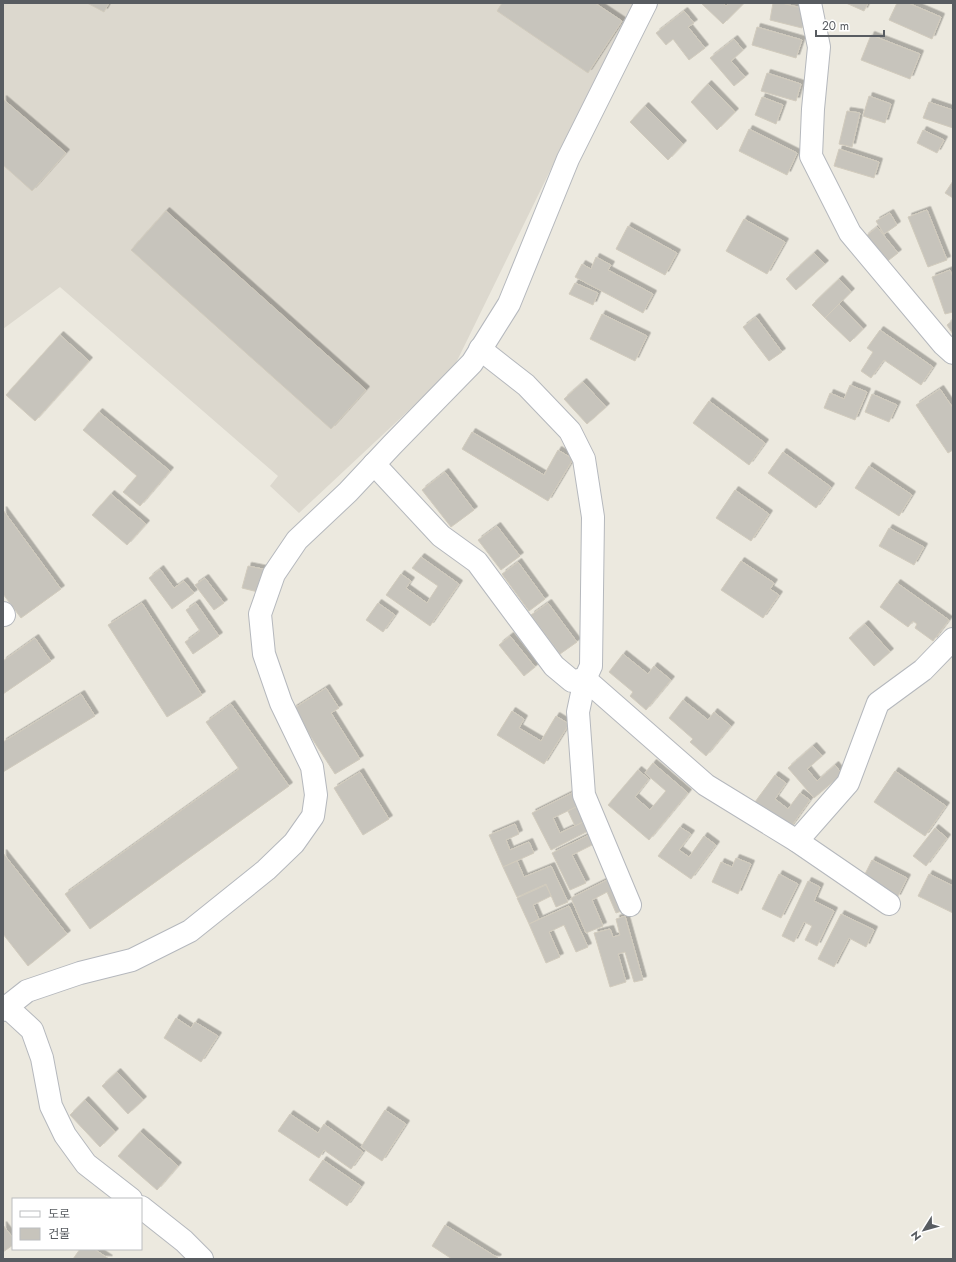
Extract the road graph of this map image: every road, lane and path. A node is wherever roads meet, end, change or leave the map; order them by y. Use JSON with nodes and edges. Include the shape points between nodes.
{"nodes":[{"id":1,"x":646,"y":3,"type":"edge"},
{"id":2,"x":810,"y":3,"type":"edge"},
{"id":3,"x":480,"y":349,"type":"junction"},
{"id":4,"x":953,"y":354,"type":"edge"},
{"id":5,"x":374,"y":464,"type":"junction"},
{"id":6,"x":953,"y":639,"type":"edge"},
{"id":7,"x":585,"y":679,"type":"junction"},
{"id":8,"x":797,"y":842,"type":"junction"},
{"id":9,"x":889,"y":904,"type":"dead end"},
{"id":10,"x":630,"y":905,"type":"dead end"},
{"id":11,"x":5,"y":1008,"type":"edge"},
{"id":12,"x":130,"y":1198,"type":"edge"},
{"id":13,"x":142,"y":1208,"type":"edge"},
{"id":14,"x":202,"y":1259,"type":"edge"}],
"edges":[{"from":1,"to":3,"type":"street","via":[[568,159],[509,304]]},
{"from":2,"to":4,"type":"street","via":[[819,48],[811,156],[850,233]]},
{"from":3,"to":5,"type":"street","via":[[472,363]]},
{"from":3,"to":7,"type":"street","via":[[526,385],[570,431],[584,459],[593,517],[590,666]]},
{"from":5,"to":7,"type":"street","via":[[441,536],[477,562],[554,666],[572,681]]},
{"from":5,"to":11,"type":"street","via":[[297,540],[274,574],[260,614],[264,654],[281,703],[312,768],[316,795],[313,816],[294,843],[266,870],[190,931],[132,960],[80,973],[28,991]]},
{"from":6,"to":8,"type":"street","via":[[923,670],[878,703],[848,783]]},
{"from":7,"to":8,"type":"street","via":[[706,785]]},
{"from":7,"to":10,"type":"street","via":[[578,712],[584,795]]},
{"from":8,"to":9,"type":"street"},
{"from":11,"to":12,"type":"street","via":[[32,1030],[42,1058],[51,1106],[65,1135],[86,1164]]},
{"from":13,"to":14,"type":"street","via":[[184,1241]]}]}
